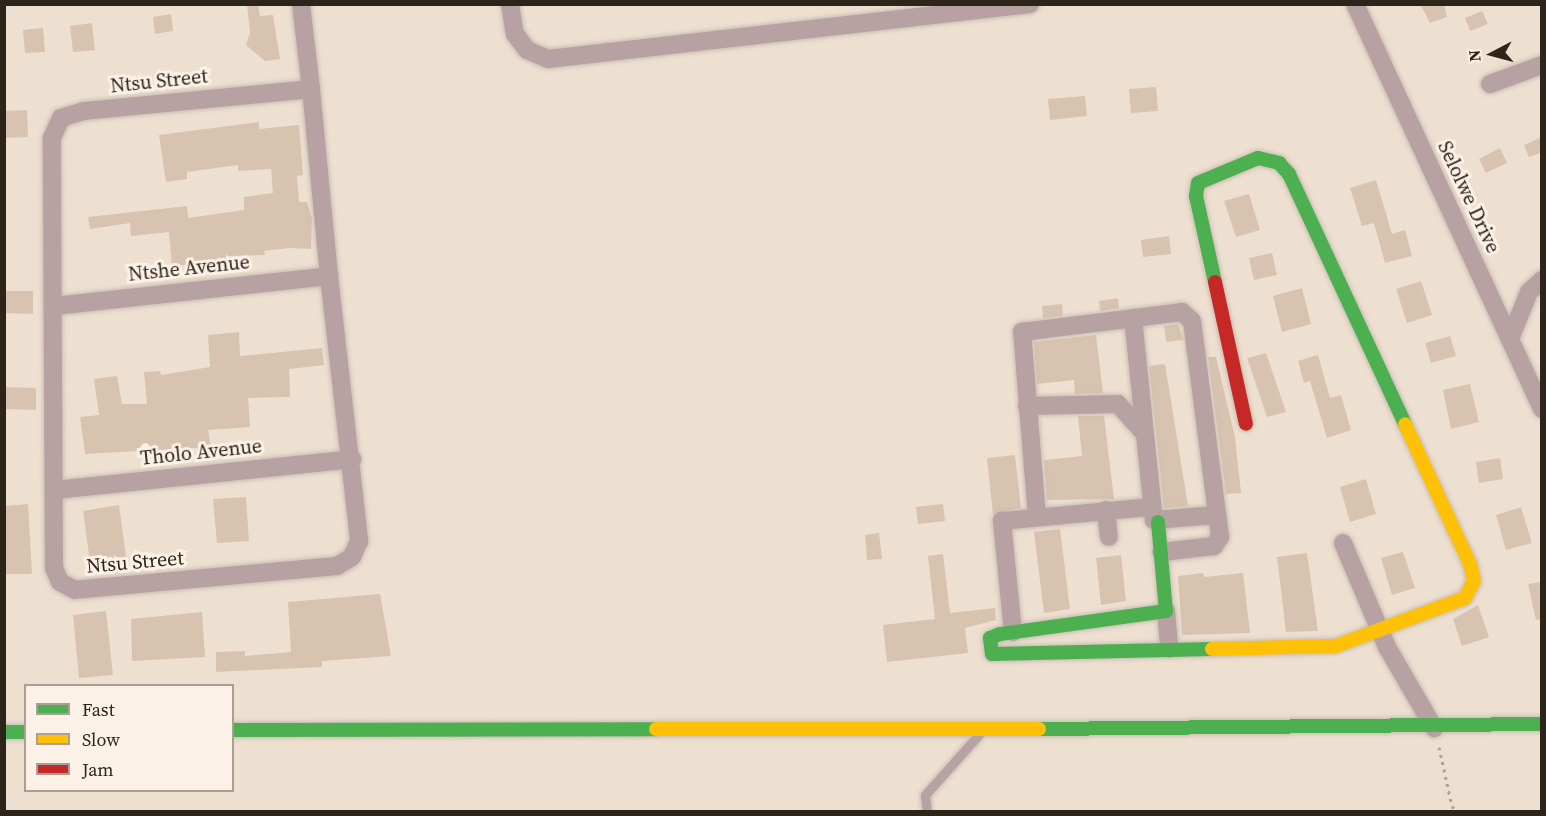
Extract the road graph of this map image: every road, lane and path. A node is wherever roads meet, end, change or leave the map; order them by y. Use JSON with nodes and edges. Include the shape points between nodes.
{"nodes":[{"id":1,"x":301,"y":4,"type":"edge"},
{"id":2,"x":510,"y":4,"type":"edge"},
{"id":3,"x":1029,"y":4,"type":"edge"},
{"id":4,"x":1355,"y":4,"type":"edge"},
{"id":5,"x":1542,"y":65,"type":"edge"},
{"id":6,"x":1490,"y":84,"type":"dead end"},
{"id":7,"x":311,"y":89,"type":"junction"},
{"id":8,"x":329,"y":276,"type":"junction"},
{"id":9,"x":1542,"y":280,"type":"edge"},
{"id":10,"x":54,"y":306,"type":"junction"},
{"id":11,"x":1133,"y":318,"type":"junction"},
{"id":12,"x":1510,"y":339,"type":"junction"},
{"id":13,"x":1027,"y":406,"type":"junction"},
{"id":14,"x":1542,"y":409,"type":"edge"},
{"id":15,"x":1246,"y":424,"type":"dead end"},
{"id":16,"x":1145,"y":434,"type":"junction"},
{"id":17,"x":352,"y":459,"type":"junction"},
{"id":18,"x":54,"y":490,"type":"junction"},
{"id":19,"x":1106,"y":510,"type":"junction"},
{"id":20,"x":1154,"y":514,"type":"junction"},
{"id":21,"x":1217,"y":515,"type":"junction"},
{"id":22,"x":1037,"y":517,"type":"junction"},
{"id":23,"x":1109,"y":537,"type":"dead end"},
{"id":24,"x":1343,"y":543,"type":"dead end"},
{"id":25,"x":1161,"y":552,"type":"junction"},
{"id":26,"x":1166,"y":611,"type":"junction"},
{"id":27,"x":1078,"y":622,"type":"junction"},
{"id":28,"x":1382,"y":628,"type":"junction"},
{"id":29,"x":1013,"y":632,"type":"junction"},
{"id":30,"x":1169,"y":649,"type":"junction"},
{"id":31,"x":1082,"y":652,"type":"junction"},
{"id":32,"x":1542,"y":724,"type":"edge"},
{"id":33,"x":1434,"y":728,"type":"junction"},
{"id":34,"x":983,"y":729,"type":"junction"},
{"id":35,"x":234,"y":730,"type":"edge"},
{"id":36,"x":4,"y":732,"type":"edge"},
{"id":37,"x":24,"y":732,"type":"edge"},
{"id":38,"x":927,"y":812,"type":"edge"},
{"id":39,"x":1457,"y":812,"type":"edge"}],
"edges":[{"from":1,"to":7,"type":"street","name":"Ntsu Street"},
{"from":2,"to":3,"type":"street","via":[[515,34],[527,50],[548,59]]},
{"from":4,"to":12,"type":"street","name":"Selolwe Drive"},
{"from":5,"to":6,"type":"street"},
{"from":7,"to":8,"type":"street","name":"Ntsu Street"},
{"from":7,"to":10,"type":"street","name":"Ntsu Street","via":[[84,111],[61,118],[52,138]]},
{"from":8,"to":10,"type":"street","name":"Ntshe Avenue"},
{"from":8,"to":17,"type":"street","name":"Ntsu Street"},
{"from":9,"to":12,"type":"street","via":[[1529,292]]},
{"from":10,"to":18,"type":"street","name":"Ntsu Street"},
{"from":11,"to":13,"type":"street","via":[[1022,332]]},
{"from":11,"to":16,"type":"street"},
{"from":11,"to":21,"type":"street","via":[[1182,312],[1192,321]]},
{"from":12,"to":14,"type":"street","name":"Selolwe Drive"},
{"from":13,"to":16,"type":"street","via":[[1118,404]]},
{"from":13,"to":22,"type":"street"},
{"from":15,"to":28,"type":"street","via":[[1196,196],[1198,183],[1207,176],[1258,158],[1279,163],[1289,174],[1470,564],[1474,581],[1465,598]]},
{"from":16,"to":20,"type":"street"},
{"from":17,"to":18,"type":"street","name":"Tholo Avenue"},
{"from":17,"to":18,"type":"street","name":"Ntsu Street","via":[[359,541],[352,557],[337,566],[75,590],[60,582],[54,568]]},
{"from":19,"to":20,"type":"street"},
{"from":19,"to":22,"type":"street"},
{"from":19,"to":23,"type":"street"},
{"from":20,"to":21,"type":"street"},
{"from":20,"to":25,"type":"street"},
{"from":21,"to":25,"type":"street","via":[[1218,543]]},
{"from":22,"to":29,"type":"street","via":[[1001,524]]},
{"from":24,"to":28,"type":"street"},
{"from":25,"to":26,"type":"street"},
{"from":26,"to":27,"type":"street"},
{"from":26,"to":30,"type":"street"},
{"from":27,"to":29,"type":"street"},
{"from":27,"to":31,"type":"street"},
{"from":28,"to":30,"type":"street","via":[[1336,646]]},
{"from":28,"to":33,"type":"street","via":[[1387,647]]},
{"from":29,"to":31,"type":"street","via":[[990,638],[992,654]]},
{"from":30,"to":31,"type":"street"},
{"from":32,"to":33,"type":"street"},
{"from":33,"to":34,"type":"street"},
{"from":33,"to":39,"type":"path","via":[[1452,806]]},
{"from":34,"to":35,"type":"street"},
{"from":34,"to":38,"type":"lane","via":[[925,795]]},
{"from":36,"to":37,"type":"street"}]}
